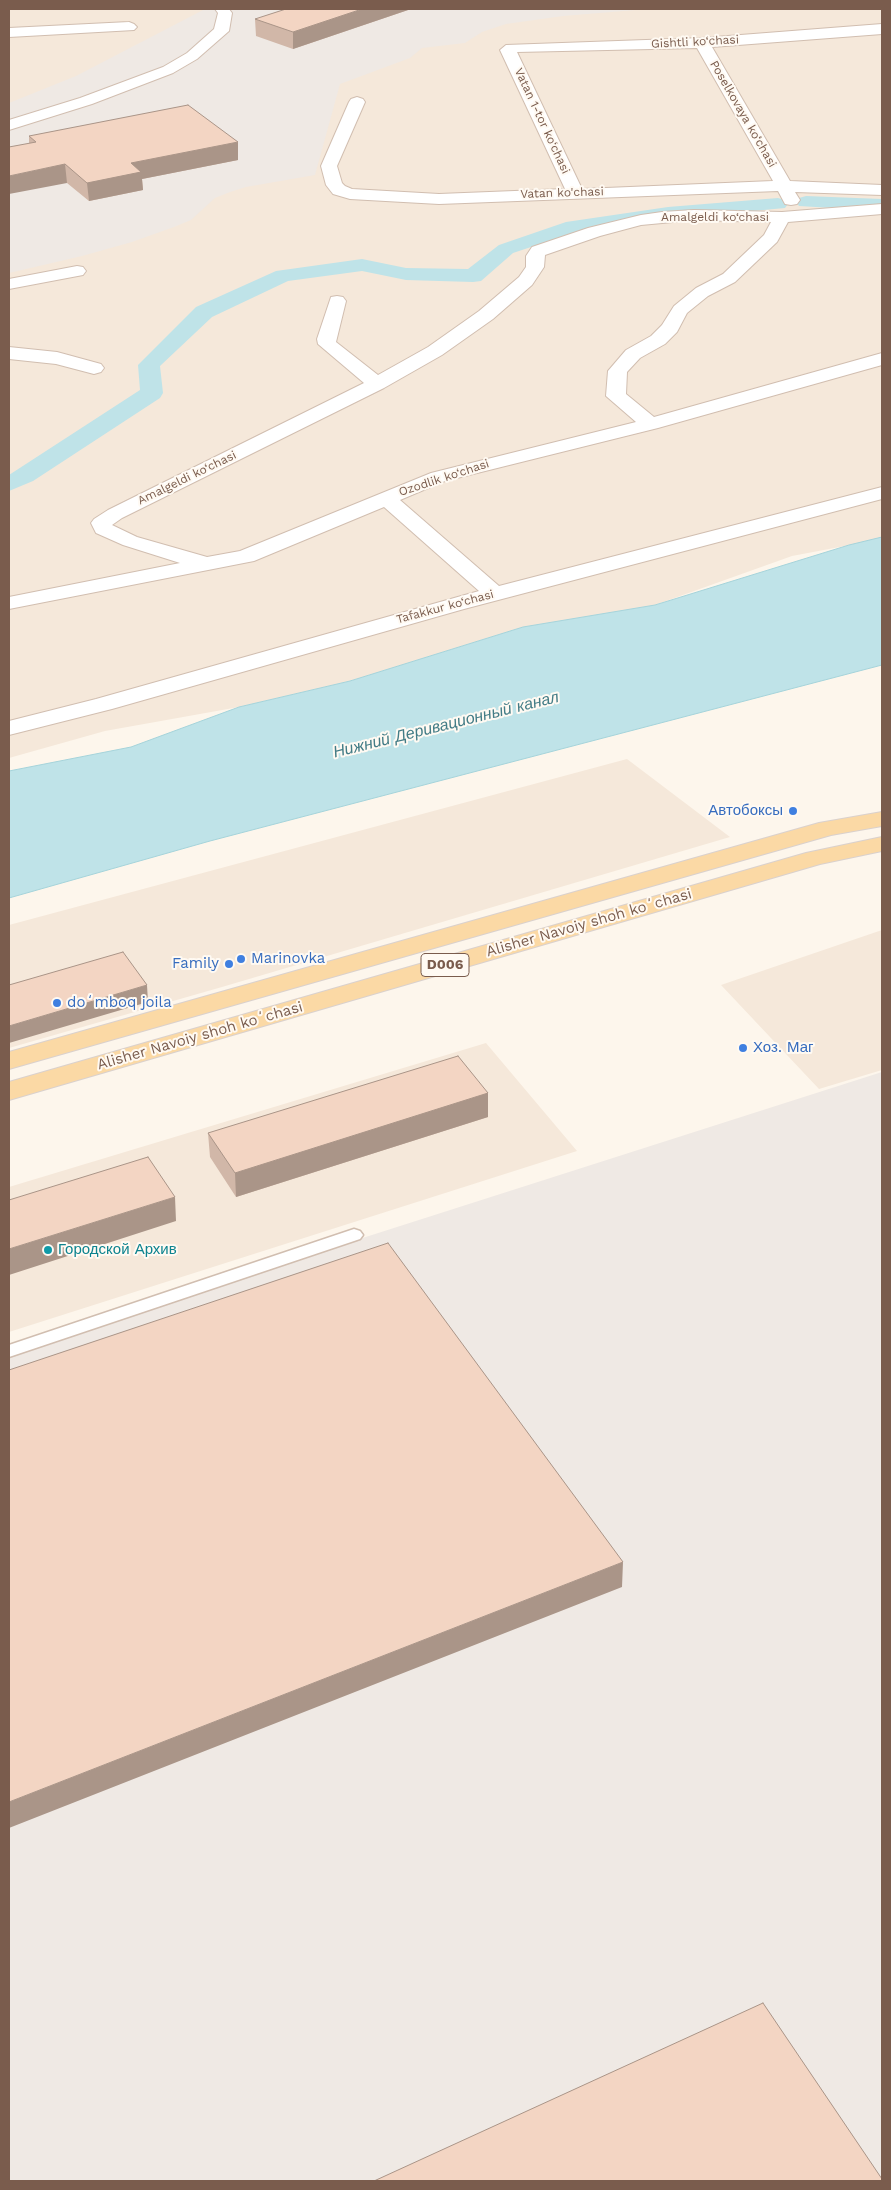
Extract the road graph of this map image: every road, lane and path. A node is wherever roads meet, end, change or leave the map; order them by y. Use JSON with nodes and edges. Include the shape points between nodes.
{"nodes":[{"id":1,"x":222,"y":9,"type":"edge"},
{"id":2,"x":129,"y":27,"type":"dead end"},
{"id":3,"x":882,"y":29,"type":"edge"},
{"id":4,"x":9,"y":33,"type":"edge"},
{"id":5,"x":702,"y":43,"type":"junction"},
{"id":6,"x":508,"y":50,"type":"joint"},
{"id":7,"x":356,"y":102,"type":"dead end"},
{"id":8,"x":9,"y":125,"type":"edge"},
{"id":9,"x":784,"y":186,"type":"junction"},
{"id":10,"x":882,"y":190,"type":"edge"},
{"id":11,"x":575,"y":192,"type":"junction"},
{"id":12,"x":882,"y":210,"type":"edge"},
{"id":13,"x":790,"y":216,"type":"junction"},
{"id":14,"x":77,"y":271,"type":"dead end"},
{"id":15,"x":9,"y":284,"type":"edge"},
{"id":16,"x":337,"y":301,"type":"dead end"},
{"id":17,"x":9,"y":353,"type":"edge"},
{"id":18,"x":882,"y":359,"type":"edge"},
{"id":19,"x":94,"y":368,"type":"dead end"},
{"id":20,"x":378,"y":384,"type":"junction"},
{"id":21,"x":651,"y":424,"type":"junction"},
{"id":22,"x":882,"y":493,"type":"edge"},
{"id":23,"x":386,"y":498,"type":"junction"},
{"id":24,"x":206,"y":564,"type":"junction"},
{"id":25,"x":495,"y":594,"type":"junction"},
{"id":26,"x":9,"y":603,"type":"edge"},
{"id":27,"x":9,"y":728,"type":"edge"},
{"id":28,"x":882,"y":812,"type":"edge"},
{"id":29,"x":882,"y":819,"type":"edge"},
{"id":30,"x":828,"y":828,"type":"junction"},
{"id":31,"x":882,"y":844,"type":"edge"},
{"id":32,"x":9,"y":1062,"type":"edge"},
{"id":33,"x":9,"y":1091,"type":"edge"},
{"id":34,"x":354,"y":1235,"type":"dead end"},
{"id":35,"x":9,"y":1351,"type":"edge"}],
"edges":[{"from":1,"to":8,"type":"street","via":[[225,12],[221,31],[192,56],[168,70]]},
{"from":2,"to":4,"type":"street"},
{"from":3,"to":5,"type":"street","name":"Gishtli ko‘chasi"},
{"from":5,"to":6,"type":"street","name":"Gishtli ko‘chasi","via":[[518,47]]},
{"from":5,"to":9,"type":"street","name":"Poselkovaya ko‘chasi"},
{"from":6,"to":11,"type":"street","name":"Vatan 1-tor ko‘chasi"},
{"from":7,"to":11,"type":"street","name":"Vatan ko'chasi","via":[[329,166],[334,185],[339,190],[350,194],[439,199]]},
{"from":9,"to":10,"type":"street","name":"Vatan ko'chasi"},
{"from":9,"to":11,"type":"street","name":"Vatan ko'chasi"},
{"from":9,"to":13,"type":"street","name":"Poselkovaya ko‘chasi"},
{"from":12,"to":13,"type":"street","name":"Amalgeldi ko‘chasi"},
{"from":13,"to":20,"type":"street","name":"Amalgeldi ko‘chasi","via":[[655,218],[627,223],[545,248],[535,256],[531,275],[486,315],[435,351]]},
{"from":13,"to":21,"type":"street","name":"Amalgeldi ko‘chasi","via":[[729,278],[702,292],[680,310],[670,328],[658,340],[633,354],[618,371],[616,396]]},
{"from":14,"to":15,"type":"street"},
{"from":16,"to":20,"type":"street","via":[[327,344]]},
{"from":17,"to":19,"type":"street","via":[[57,358]]},
{"from":18,"to":21,"type":"street","name":"Ozodlik ko‘chasi"},
{"from":20,"to":24,"type":"street","name":"Amalgeldi ko‘chasi","via":[[101,523],[103,529],[130,541]]},
{"from":21,"to":23,"type":"street","name":"Ozodlik ko‘chasi","via":[[438,477]]},
{"from":22,"to":25,"type":"street","name":"Tafakkur ko‘chasi"},
{"from":23,"to":24,"type":"street","name":"Ozodlik ko‘chasi","via":[[246,556]]},
{"from":23,"to":25,"type":"street"},
{"from":24,"to":26,"type":"street","name":"Ozodlik ko‘chasi"},
{"from":25,"to":27,"type":"street","name":"Tafakkur ko‘chasi"},
{"from":28,"to":30,"type":"street"},
{"from":29,"to":30,"type":"main road","number":"D006"},
{"from":30,"to":32,"type":"main road","name":"Alisher Navoiy shoh koʻchasi","number":"D006"},
{"from":31,"to":33,"type":"main road","name":"Alisher Navoiy shoh koʻchasi","number":"D006","via":[[815,858]]},
{"from":34,"to":35,"type":"lane"}]}
